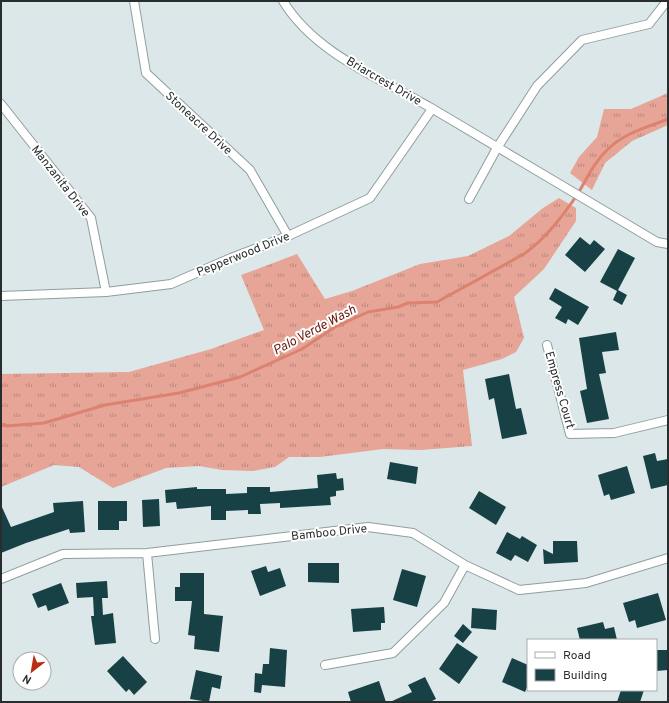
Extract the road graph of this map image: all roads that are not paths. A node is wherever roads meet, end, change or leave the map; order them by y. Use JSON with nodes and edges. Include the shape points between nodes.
{"nodes":[{"id":1,"x":134,"y":1,"type":"edge"},
{"id":2,"x":283,"y":1,"type":"edge"},
{"id":3,"x":667,"y":1,"type":"edge"},
{"id":4,"x":1,"y":104,"type":"edge"},
{"id":5,"x":432,"y":109,"type":"junction"},
{"id":6,"x":497,"y":148,"type":"junction"},
{"id":7,"x":470,"y":199,"type":"dead end"},
{"id":8,"x":288,"y":236,"type":"junction"},
{"id":9,"x":668,"y":244,"type":"edge"},
{"id":10,"x":106,"y":292,"type":"junction"},
{"id":11,"x":1,"y":296,"type":"edge"},
{"id":12,"x":547,"y":345,"type":"dead end"},
{"id":13,"x":668,"y":420,"type":"edge"},
{"id":14,"x":147,"y":553,"type":"junction"},
{"id":15,"x":668,"y":558,"type":"edge"},
{"id":16,"x":465,"y":565,"type":"junction"},
{"id":17,"x":1,"y":579,"type":"edge"},
{"id":18,"x":155,"y":639,"type":"dead end"},
{"id":19,"x":325,"y":665,"type":"dead end"}],
"edges":[{"from":1,"to":8,"type":"street","name":"Stoneacre Drive","via":[[146,73],[250,170]]},
{"from":2,"to":5,"type":"street","name":"Briarcrest Drive","via":[[293,18],[336,54]]},
{"from":3,"to":6,"type":"street","via":[[649,24],[582,40],[537,86]]},
{"from":4,"to":10,"type":"street","name":"Manzanita Drive","via":[[91,218]]},
{"from":5,"to":6,"type":"street","name":"Briarcrest Drive"},
{"from":5,"to":8,"type":"street","name":"Pepperwood Drive","via":[[370,198]]},
{"from":6,"to":7,"type":"street"},
{"from":6,"to":9,"type":"street","name":"Briarcrest Drive","via":[[658,242]]},
{"from":8,"to":10,"type":"street","name":"Pepperwood Drive","via":[[171,284]]},
{"from":10,"to":11,"type":"street","name":"Pepperwood Drive"},
{"from":12,"to":13,"type":"street","name":"Empress Court","via":[[570,434],[614,433]]},
{"from":14,"to":16,"type":"street","name":"Bamboo Drive","via":[[368,527],[413,533]]},
{"from":14,"to":17,"type":"street","name":"Bamboo Drive","via":[[63,554]]},
{"from":14,"to":18,"type":"street"},
{"from":15,"to":16,"type":"street","name":"Bamboo Drive","via":[[586,583],[520,590]]},
{"from":16,"to":19,"type":"street","via":[[444,603],[393,653]]}]}
